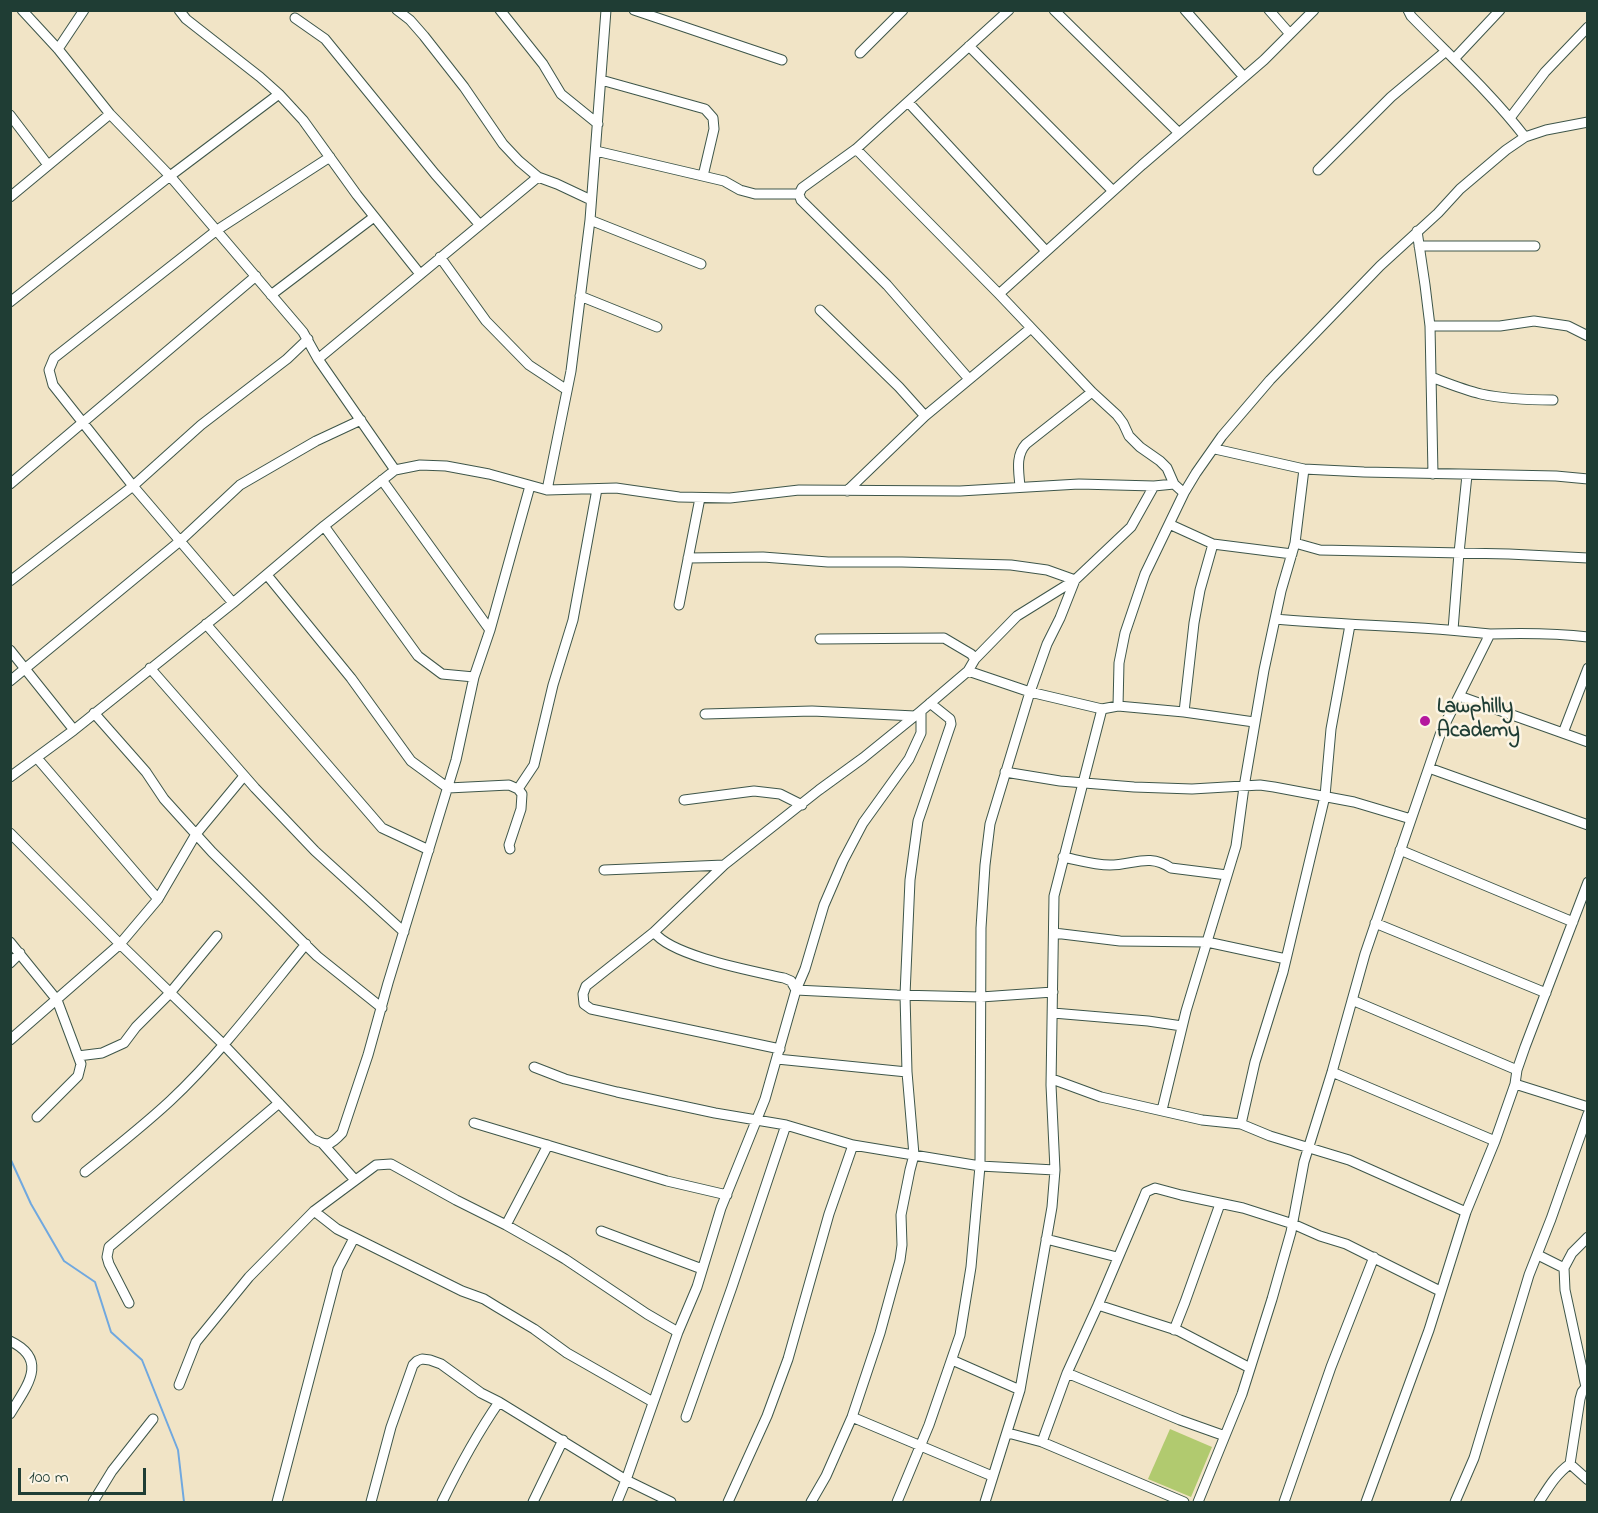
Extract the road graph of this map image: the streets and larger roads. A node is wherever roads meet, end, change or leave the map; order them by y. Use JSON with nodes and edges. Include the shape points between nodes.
{"nodes":[{"id":1,"x":22,"y":10,"type":"edge"},
{"id":2,"x":84,"y":10,"type":"edge"},
{"id":3,"x":179,"y":10,"type":"edge"},
{"id":4,"x":195,"y":10,"type":"edge"},
{"id":5,"x":397,"y":10,"type":"edge"},
{"id":6,"x":500,"y":10,"type":"edge"},
{"id":7,"x":634,"y":10,"type":"edge"},
{"id":8,"x":903,"y":10,"type":"edge"},
{"id":9,"x":1009,"y":10,"type":"edge"},
{"id":10,"x":1054,"y":10,"type":"edge"},
{"id":11,"x":1185,"y":10,"type":"edge"},
{"id":12,"x":1269,"y":10,"type":"edge"},
{"id":13,"x":1314,"y":10,"type":"edge"},
{"id":14,"x":1408,"y":10,"type":"edge"},
{"id":15,"x":1500,"y":10,"type":"edge"},
{"id":16,"x":604,"y":12,"type":"edge"},
{"id":17,"x":296,"y":18,"type":"dead end"},
{"id":18,"x":186,"y":19,"type":"junction"},
{"id":19,"x":1587,"y":27,"type":"edge"},
{"id":20,"x":1290,"y":34,"type":"junction"},
{"id":21,"x":969,"y":46,"type":"junction"},
{"id":22,"x":58,"y":49,"type":"junction"},
{"id":23,"x":1446,"y":51,"type":"junction"},
{"id":24,"x":860,"y":53,"type":"dead end"},
{"id":25,"x":1454,"y":59,"type":"junction"},
{"id":26,"x":782,"y":60,"type":"dead end"},
{"id":27,"x":1244,"y":77,"type":"junction"},
{"id":28,"x":601,"y":80,"type":"junction"},
{"id":29,"x":279,"y":94,"type":"junction"},
{"id":30,"x":908,"y":102,"type":"junction"},
{"id":31,"x":110,"y":114,"type":"junction"},
{"id":32,"x":10,"y":115,"type":"edge"},
{"id":33,"x":1510,"y":118,"type":"junction"},
{"id":34,"x":1587,"y":122,"type":"edge"},
{"id":35,"x":598,"y":124,"type":"junction"},
{"id":36,"x":1179,"y":133,"type":"junction"},
{"id":37,"x":1525,"y":137,"type":"junction"},
{"id":38,"x":855,"y":149,"type":"junction"},
{"id":39,"x":596,"y":152,"type":"junction"},
{"id":40,"x":330,"y":158,"type":"junction"},
{"id":41,"x":48,"y":165,"type":"junction"},
{"id":42,"x":1318,"y":170,"type":"dead end"},
{"id":43,"x":170,"y":176,"type":"junction"},
{"id":44,"x":703,"y":176,"type":"junction"},
{"id":45,"x":538,"y":177,"type":"junction"},
{"id":46,"x":1113,"y":191,"type":"junction"},
{"id":47,"x":799,"y":194,"type":"junction"},
{"id":48,"x":10,"y":197,"type":"edge"},
{"id":49,"x":591,"y":200,"type":"junction"},
{"id":50,"x":374,"y":217,"type":"junction"},
{"id":51,"x":590,"y":220,"type":"junction"},
{"id":52,"x":480,"y":225,"type":"junction"},
{"id":53,"x":216,"y":230,"type":"junction"},
{"id":54,"x":1417,"y":231,"type":"junction"},
{"id":55,"x":1419,"y":246,"type":"junction"},
{"id":56,"x":1535,"y":246,"type":"dead end"},
{"id":57,"x":1046,"y":250,"type":"junction"},
{"id":58,"x":440,"y":257,"type":"junction"},
{"id":59,"x":701,"y":264,"type":"dead end"},
{"id":60,"x":420,"y":274,"type":"junction"},
{"id":61,"x":256,"y":276,"type":"junction"},
{"id":62,"x":999,"y":294,"type":"junction"},
{"id":63,"x":271,"y":295,"type":"junction"},
{"id":64,"x":580,"y":296,"type":"junction"},
{"id":65,"x":10,"y":302,"type":"edge"},
{"id":66,"x":820,"y":310,"type":"dead end"},
{"id":67,"x":1430,"y":326,"type":"junction"},
{"id":68,"x":657,"y":327,"type":"dead end"},
{"id":69,"x":1031,"y":328,"type":"junction"},
{"id":70,"x":1587,"y":336,"type":"edge"},
{"id":71,"x":308,"y":339,"type":"junction"},
{"id":72,"x":318,"y":359,"type":"junction"},
{"id":73,"x":1431,"y":376,"type":"junction"},
{"id":74,"x":969,"y":380,"type":"junction"},
{"id":75,"x":567,"y":390,"type":"junction"},
{"id":76,"x":1092,"y":392,"type":"junction"},
{"id":77,"x":1553,"y":400,"type":"dead end"},
{"id":78,"x":925,"y":416,"type":"junction"},
{"id":79,"x":361,"y":420,"type":"junction"},
{"id":80,"x":83,"y":423,"type":"junction"},
{"id":81,"x":1215,"y":449,"type":"junction"},
{"id":82,"x":1304,"y":469,"type":"junction"},
{"id":83,"x":395,"y":470,"type":"junction"},
{"id":84,"x":1433,"y":474,"type":"junction"},
{"id":85,"x":1467,"y":475,"type":"junction"},
{"id":86,"x":1587,"y":479,"type":"edge"},
{"id":87,"x":382,"y":480,"type":"junction"},
{"id":88,"x":10,"y":484,"type":"edge"},
{"id":89,"x":1174,"y":484,"type":"junction"},
{"id":90,"x":133,"y":486,"type":"junction"},
{"id":91,"x":530,"y":486,"type":"junction"},
{"id":92,"x":1154,"y":486,"type":"junction"},
{"id":93,"x":1020,"y":487,"type":"junction"},
{"id":94,"x":597,"y":489,"type":"junction"},
{"id":95,"x":547,"y":490,"type":"junction"},
{"id":96,"x":847,"y":491,"type":"junction"},
{"id":97,"x":1184,"y":493,"type":"junction"},
{"id":98,"x":700,"y":498,"type":"junction"},
{"id":99,"x":1169,"y":524,"type":"junction"},
{"id":100,"x":324,"y":526,"type":"junction"},
{"id":101,"x":180,"y":541,"type":"junction"},
{"id":102,"x":1295,"y":543,"type":"junction"},
{"id":103,"x":1213,"y":544,"type":"junction"},
{"id":104,"x":1459,"y":553,"type":"junction"},
{"id":105,"x":1292,"y":554,"type":"junction"},
{"id":106,"x":688,"y":558,"type":"junction"},
{"id":107,"x":1587,"y":558,"type":"edge"},
{"id":108,"x":267,"y":575,"type":"junction"},
{"id":109,"x":1075,"y":580,"type":"junction"},
{"id":110,"x":10,"y":581,"type":"edge"},
{"id":111,"x":233,"y":603,"type":"junction"},
{"id":112,"x":679,"y":605,"type":"dead end"},
{"id":113,"x":1275,"y":619,"type":"junction"},
{"id":114,"x":206,"y":624,"type":"junction"},
{"id":115,"x":1350,"y":625,"type":"junction"},
{"id":116,"x":490,"y":630,"type":"junction"},
{"id":117,"x":1453,"y":630,"type":"junction"},
{"id":118,"x":1490,"y":634,"type":"junction"},
{"id":119,"x":1587,"y":637,"type":"edge"},
{"id":120,"x":820,"y":639,"type":"dead end"},
{"id":121,"x":10,"y":650,"type":"edge"},
{"id":122,"x":975,"y":660,"type":"junction"},
{"id":123,"x":150,"y":668,"type":"junction"},
{"id":124,"x":1587,"y":668,"type":"edge"},
{"id":125,"x":25,"y":670,"type":"junction"},
{"id":126,"x":968,"y":671,"type":"junction"},
{"id":127,"x":474,"y":677,"type":"junction"},
{"id":128,"x":10,"y":681,"type":"edge"},
{"id":129,"x":1030,"y":692,"type":"junction"},
{"id":130,"x":1459,"y":696,"type":"junction"},
{"id":131,"x":930,"y":703,"type":"junction"},
{"id":132,"x":1118,"y":706,"type":"junction"},
{"id":133,"x":1102,"y":708,"type":"junction"},
{"id":134,"x":1184,"y":712,"type":"junction"},
{"id":135,"x":94,"y":713,"type":"junction"},
{"id":136,"x":918,"y":713,"type":"junction"},
{"id":137,"x":705,"y":714,"type":"dead end"},
{"id":138,"x":1254,"y":722,"type":"junction"},
{"id":139,"x":74,"y":730,"type":"junction"},
{"id":140,"x":1563,"y":733,"type":"junction"},
{"id":141,"x":1587,"y":742,"type":"edge"},
{"id":142,"x":37,"y":758,"type":"junction"},
{"id":143,"x":1429,"y":768,"type":"junction"},
{"id":144,"x":1005,"y":772,"type":"junction"},
{"id":145,"x":244,"y":776,"type":"junction"},
{"id":146,"x":10,"y":777,"type":"edge"},
{"id":147,"x":1082,"y":783,"type":"junction"},
{"id":148,"x":1244,"y":787,"type":"junction"},
{"id":149,"x":448,"y":788,"type":"junction"},
{"id":150,"x":518,"y":789,"type":"junction"},
{"id":151,"x":1325,"y":796,"type":"junction"},
{"id":152,"x":684,"y":800,"type":"dead end"},
{"id":153,"x":802,"y":805,"type":"junction"},
{"id":154,"x":1411,"y":819,"type":"junction"},
{"id":155,"x":1587,"y":825,"type":"edge"},
{"id":156,"x":10,"y":833,"type":"edge"},
{"id":157,"x":196,"y":834,"type":"junction"},
{"id":158,"x":510,"y":849,"type":"dead end"},
{"id":159,"x":429,"y":850,"type":"junction"},
{"id":160,"x":1400,"y":850,"type":"junction"},
{"id":161,"x":1063,"y":857,"type":"junction"},
{"id":162,"x":724,"y":865,"type":"junction"},
{"id":163,"x":604,"y":870,"type":"dead end"},
{"id":164,"x":1227,"y":875,"type":"junction"},
{"id":165,"x":1587,"y":882,"type":"edge"},
{"id":166,"x":158,"y":899,"type":"junction"},
{"id":167,"x":1573,"y":922,"type":"junction"},
{"id":168,"x":1375,"y":923,"type":"junction"},
{"id":169,"x":404,"y":932,"type":"junction"},
{"id":170,"x":654,"y":932,"type":"junction"},
{"id":171,"x":1054,"y":933,"type":"junction"},
{"id":172,"x":217,"y":936,"type":"dead end"},
{"id":173,"x":10,"y":942,"type":"edge"},
{"id":174,"x":1207,"y":942,"type":"junction"},
{"id":175,"x":120,"y":944,"type":"junction"},
{"id":176,"x":306,"y":944,"type":"junction"},
{"id":177,"x":20,"y":953,"type":"junction"},
{"id":178,"x":1286,"y":959,"type":"junction"},
{"id":179,"x":10,"y":963,"type":"edge"},
{"id":180,"x":796,"y":990,"type":"junction"},
{"id":181,"x":1053,"y":992,"type":"junction"},
{"id":182,"x":170,"y":993,"type":"junction"},
{"id":183,"x":1546,"y":993,"type":"junction"},
{"id":184,"x":905,"y":996,"type":"junction"},
{"id":185,"x":981,"y":997,"type":"junction"},
{"id":186,"x":57,"y":1000,"type":"junction"},
{"id":187,"x":1352,"y":1000,"type":"junction"},
{"id":188,"x":381,"y":1008,"type":"junction"},
{"id":189,"x":1053,"y":1012,"type":"junction"},
{"id":190,"x":1182,"y":1026,"type":"junction"},
{"id":191,"x":10,"y":1040,"type":"edge"},
{"id":192,"x":224,"y":1045,"type":"junction"},
{"id":193,"x":779,"y":1054,"type":"junction"},
{"id":194,"x":78,"y":1056,"type":"junction"},
{"id":195,"x":534,"y":1066,"type":"dead end"},
{"id":196,"x":1517,"y":1070,"type":"junction"},
{"id":197,"x":907,"y":1072,"type":"junction"},
{"id":198,"x":1332,"y":1072,"type":"junction"},
{"id":199,"x":1052,"y":1079,"type":"junction"},
{"id":200,"x":1515,"y":1084,"type":"junction"},
{"id":201,"x":279,"y":1103,"type":"junction"},
{"id":202,"x":1587,"y":1107,"type":"edge"},
{"id":203,"x":1162,"y":1110,"type":"junction"},
{"id":204,"x":1587,"y":1113,"type":"edge"},
{"id":205,"x":37,"y":1117,"type":"dead end"},
{"id":206,"x":757,"y":1120,"type":"junction"},
{"id":207,"x":474,"y":1123,"type":"dead end"},
{"id":208,"x":1241,"y":1124,"type":"junction"},
{"id":209,"x":786,"y":1125,"type":"junction"},
{"id":210,"x":1495,"y":1141,"type":"junction"},
{"id":211,"x":323,"y":1144,"type":"junction"},
{"id":212,"x":548,"y":1145,"type":"junction"},
{"id":213,"x":853,"y":1145,"type":"junction"},
{"id":214,"x":1310,"y":1148,"type":"junction"},
{"id":215,"x":914,"y":1155,"type":"junction"},
{"id":216,"x":980,"y":1166,"type":"junction"},
{"id":217,"x":1055,"y":1170,"type":"junction"},
{"id":218,"x":85,"y":1172,"type":"dead end"},
{"id":219,"x":355,"y":1180,"type":"junction"},
{"id":220,"x":727,"y":1195,"type":"junction"},
{"id":221,"x":1220,"y":1204,"type":"junction"},
{"id":222,"x":314,"y":1211,"type":"junction"},
{"id":223,"x":1466,"y":1212,"type":"junction"},
{"id":224,"x":1293,"y":1224,"type":"junction"},
{"id":225,"x":506,"y":1225,"type":"junction"},
{"id":226,"x":601,"y":1231,"type":"dead end"},
{"id":227,"x":1587,"y":1236,"type":"edge"},
{"id":228,"x":354,"y":1238,"type":"junction"},
{"id":229,"x":1046,"y":1239,"type":"junction"},
{"id":230,"x":1538,"y":1255,"type":"junction"},
{"id":231,"x":1117,"y":1257,"type":"junction"},
{"id":232,"x":1374,"y":1257,"type":"junction"},
{"id":233,"x":1564,"y":1268,"type":"junction"},
{"id":234,"x":702,"y":1269,"type":"junction"},
{"id":235,"x":1440,"y":1291,"type":"junction"},
{"id":236,"x":129,"y":1303,"type":"dead end"},
{"id":237,"x":1098,"y":1305,"type":"junction"},
{"id":238,"x":1174,"y":1330,"type":"junction"},
{"id":239,"x":678,"y":1332,"type":"junction"},
{"id":240,"x":10,"y":1341,"type":"edge"},
{"id":241,"x":952,"y":1360,"type":"junction"},
{"id":242,"x":1250,"y":1368,"type":"junction"},
{"id":243,"x":1067,"y":1373,"type":"junction"},
{"id":244,"x":180,"y":1385,"type":"dead end"},
{"id":245,"x":1587,"y":1387,"type":"edge"},
{"id":246,"x":1020,"y":1390,"type":"junction"},
{"id":247,"x":499,"y":1402,"type":"junction"},
{"id":248,"x":653,"y":1402,"type":"junction"},
{"id":249,"x":10,"y":1414,"type":"edge"},
{"id":250,"x":686,"y":1417,"type":"dead end"},
{"id":251,"x":852,"y":1417,"type":"junction"},
{"id":252,"x":153,"y":1419,"type":"dead end"},
{"id":253,"x":1008,"y":1433,"type":"junction"},
{"id":254,"x":1225,"y":1436,"type":"junction"},
{"id":255,"x":563,"y":1440,"type":"junction"},
{"id":256,"x":1042,"y":1442,"type":"junction"},
{"id":257,"x":921,"y":1445,"type":"junction"},
{"id":258,"x":1570,"y":1464,"type":"junction"},
{"id":259,"x":992,"y":1476,"type":"junction"},
{"id":260,"x":626,"y":1480,"type":"junction"},
{"id":261,"x":1587,"y":1480,"type":"edge"},
{"id":262,"x":666,"y":1502,"type":"edge"},
{"id":263,"x":93,"y":1503,"type":"edge"},
{"id":264,"x":277,"y":1503,"type":"edge"},
{"id":265,"x":371,"y":1503,"type":"edge"},
{"id":266,"x":442,"y":1503,"type":"edge"},
{"id":267,"x":533,"y":1503,"type":"edge"},
{"id":268,"x":617,"y":1503,"type":"edge"},
{"id":269,"x":728,"y":1503,"type":"edge"},
{"id":270,"x":812,"y":1503,"type":"edge"},
{"id":271,"x":897,"y":1503,"type":"edge"},
{"id":272,"x":985,"y":1503,"type":"edge"},
{"id":273,"x":1184,"y":1503,"type":"edge"},
{"id":274,"x":1198,"y":1503,"type":"edge"},
{"id":275,"x":1284,"y":1503,"type":"edge"},
{"id":276,"x":1366,"y":1503,"type":"edge"},
{"id":277,"x":1455,"y":1503,"type":"edge"},
{"id":278,"x":1539,"y":1503,"type":"edge"}],
"edges":[{"from":1,"to":22,"type":"street"},
{"from":2,"to":22,"type":"street"},
{"from":3,"to":18,"type":"street"},
{"from":4,"to":18,"type":"street"},
{"from":5,"to":45,"type":"street","via":[[410,20],[454,74],[503,144]]},
{"from":6,"to":35,"type":"street","via":[[543,64],[561,94]]},
{"from":7,"to":26,"type":"street"},
{"from":8,"to":24,"type":"street"},
{"from":9,"to":21,"type":"street"},
{"from":10,"to":36,"type":"street"},
{"from":11,"to":27,"type":"street"},
{"from":12,"to":20,"type":"street"},
{"from":13,"to":20,"type":"street"},
{"from":14,"to":23,"type":"street"},
{"from":15,"to":25,"type":"street"},
{"from":16,"to":28,"type":"street"},
{"from":17,"to":52,"type":"street","via":[[326,39]]},
{"from":18,"to":29,"type":"street"},
{"from":19,"to":33,"type":"street"},
{"from":20,"to":27,"type":"street"},
{"from":21,"to":30,"type":"street"},
{"from":21,"to":46,"type":"street"},
{"from":22,"to":31,"type":"street"},
{"from":23,"to":25,"type":"street"},
{"from":23,"to":42,"type":"street","via":[[1391,97]]},
{"from":25,"to":33,"type":"street"},
{"from":27,"to":36,"type":"street"},
{"from":28,"to":35,"type":"street"},
{"from":28,"to":44,"type":"street","via":[[705,110],[713,118],[714,129]]},
{"from":29,"to":40,"type":"street"},
{"from":29,"to":43,"type":"street"},
{"from":30,"to":38,"type":"street"},
{"from":30,"to":57,"type":"street"},
{"from":31,"to":41,"type":"street"},
{"from":31,"to":43,"type":"street"},
{"from":32,"to":41,"type":"street"},
{"from":33,"to":37,"type":"street"},
{"from":34,"to":37,"type":"street"},
{"from":35,"to":39,"type":"street"},
{"from":36,"to":46,"type":"street"},
{"from":37,"to":54,"type":"street","via":[[1460,189]]},
{"from":38,"to":47,"type":"street"},
{"from":38,"to":62,"type":"street"},
{"from":39,"to":44,"type":"street"},
{"from":39,"to":49,"type":"street"},
{"from":40,"to":50,"type":"street"},
{"from":40,"to":53,"type":"street"},
{"from":41,"to":48,"type":"street"},
{"from":43,"to":53,"type":"street"},
{"from":43,"to":65,"type":"street"},
{"from":44,"to":47,"type":"street","via":[[755,194]]},
{"from":45,"to":49,"type":"street"},
{"from":45,"to":52,"type":"street"},
{"from":46,"to":57,"type":"street"},
{"from":47,"to":74,"type":"street","via":[[887,285]]},
{"from":49,"to":51,"type":"street"},
{"from":50,"to":60,"type":"street"},
{"from":50,"to":63,"type":"street"},
{"from":51,"to":59,"type":"street"},
{"from":51,"to":64,"type":"street"},
{"from":52,"to":58,"type":"street"},
{"from":53,"to":61,"type":"street"},
{"from":53,"to":80,"type":"street","via":[[54,358],[49,370],[53,385]]},
{"from":54,"to":55,"type":"street"},
{"from":54,"to":81,"type":"street","via":[[1270,380]]},
{"from":55,"to":56,"type":"street"},
{"from":55,"to":67,"type":"street"},
{"from":57,"to":62,"type":"street"},
{"from":58,"to":60,"type":"street"},
{"from":58,"to":75,"type":"street","via":[[486,321],[530,365]]},
{"from":60,"to":72,"type":"street"},
{"from":61,"to":63,"type":"street"},
{"from":61,"to":80,"type":"street"},
{"from":62,"to":69,"type":"street"},
{"from":63,"to":71,"type":"street"},
{"from":64,"to":68,"type":"street"},
{"from":64,"to":75,"type":"street"},
{"from":66,"to":78,"type":"street"},
{"from":67,"to":70,"type":"street","via":[[1500,326],[1534,321],[1568,326]]},
{"from":67,"to":73,"type":"street"},
{"from":69,"to":74,"type":"street"},
{"from":69,"to":76,"type":"street"},
{"from":71,"to":72,"type":"street"},
{"from":71,"to":90,"type":"street","via":[[279,366],[201,424]]},
{"from":72,"to":79,"type":"street"},
{"from":73,"to":77,"type":"street","via":[[1482,394]]},
{"from":73,"to":84,"type":"street"},
{"from":74,"to":78,"type":"street"},
{"from":75,"to":95,"type":"street"},
{"from":76,"to":89,"type":"street","via":[[1117,415],[1129,436],[1167,468]]},
{"from":76,"to":93,"type":"street","via":[[1021,450]]},
{"from":78,"to":96,"type":"street"},
{"from":79,"to":83,"type":"street"},
{"from":79,"to":101,"type":"street","via":[[240,485]]},
{"from":80,"to":88,"type":"street"},
{"from":80,"to":90,"type":"street"},
{"from":81,"to":82,"type":"street"},
{"from":81,"to":97,"type":"street"},
{"from":82,"to":84,"type":"street"},
{"from":82,"to":102,"type":"street"},
{"from":83,"to":87,"type":"street"},
{"from":83,"to":91,"type":"street","via":[[420,465],[446,466]]},
{"from":84,"to":85,"type":"street"},
{"from":85,"to":86,"type":"street"},
{"from":85,"to":104,"type":"street"},
{"from":87,"to":100,"type":"street"},
{"from":87,"to":116,"type":"street"},
{"from":89,"to":92,"type":"street"},
{"from":89,"to":97,"type":"street"},
{"from":90,"to":101,"type":"street"},
{"from":90,"to":110,"type":"street"},
{"from":91,"to":95,"type":"street"},
{"from":91,"to":116,"type":"street"},
{"from":92,"to":93,"type":"street"},
{"from":92,"to":109,"type":"street","via":[[1131,527]]},
{"from":93,"to":96,"type":"street"},
{"from":94,"to":95,"type":"street"},
{"from":94,"to":98,"type":"street"},
{"from":94,"to":150,"type":"street","via":[[573,620],[534,765]]},
{"from":96,"to":98,"type":"street","via":[[799,490]]},
{"from":97,"to":99,"type":"street"},
{"from":98,"to":106,"type":"street"},
{"from":99,"to":103,"type":"street"},
{"from":99,"to":132,"type":"street","via":[[1145,574],[1125,633],[1119,663]]},
{"from":100,"to":108,"type":"street"},
{"from":100,"to":127,"type":"street","via":[[418,656],[442,674]]},
{"from":101,"to":111,"type":"street"},
{"from":101,"to":125,"type":"street"},
{"from":102,"to":104,"type":"street","via":[[1320,550]]},
{"from":102,"to":105,"type":"street"},
{"from":103,"to":105,"type":"street"},
{"from":103,"to":134,"type":"street","via":[[1194,623]]},
{"from":104,"to":107,"type":"street"},
{"from":104,"to":117,"type":"street"},
{"from":105,"to":113,"type":"street"},
{"from":106,"to":109,"type":"street","via":[[764,556],[828,562],[1011,565],[1047,570]]},
{"from":106,"to":112,"type":"street"},
{"from":108,"to":111,"type":"street"},
{"from":108,"to":149,"type":"street","via":[[351,678],[411,761]]},
{"from":109,"to":122,"type":"street","via":[[1017,616]]},
{"from":109,"to":129,"type":"street"},
{"from":111,"to":114,"type":"street"},
{"from":113,"to":115,"type":"street"},
{"from":113,"to":138,"type":"street"},
{"from":114,"to":123,"type":"street"},
{"from":114,"to":159,"type":"street","via":[[382,828]]},
{"from":115,"to":117,"type":"street"},
{"from":115,"to":151,"type":"street","via":[[1331,729]]},
{"from":116,"to":127,"type":"street"},
{"from":117,"to":118,"type":"street"},
{"from":118,"to":119,"type":"street"},
{"from":118,"to":130,"type":"street"},
{"from":120,"to":122,"type":"street","via":[[944,638]]},
{"from":121,"to":125,"type":"street"},
{"from":122,"to":126,"type":"street"},
{"from":123,"to":135,"type":"street"},
{"from":123,"to":145,"type":"street"},
{"from":124,"to":140,"type":"street"},
{"from":125,"to":128,"type":"street"},
{"from":125,"to":139,"type":"street"},
{"from":126,"to":129,"type":"street"},
{"from":126,"to":131,"type":"street"},
{"from":127,"to":149,"type":"street"},
{"from":129,"to":133,"type":"street"},
{"from":129,"to":144,"type":"street"},
{"from":130,"to":140,"type":"street"},
{"from":130,"to":143,"type":"street"},
{"from":131,"to":136,"type":"street"},
{"from":131,"to":184,"type":"street","via":[[951,724],[918,820],[910,880]]},
{"from":132,"to":133,"type":"street"},
{"from":132,"to":134,"type":"street"},
{"from":133,"to":147,"type":"street"},
{"from":134,"to":138,"type":"street"},
{"from":135,"to":139,"type":"street"},
{"from":135,"to":157,"type":"street"},
{"from":136,"to":137,"type":"street"},
{"from":136,"to":153,"type":"street"},
{"from":136,"to":180,"type":"street","via":[[921,733],[909,759],[863,823],[843,861]]},
{"from":138,"to":148,"type":"street"},
{"from":139,"to":142,"type":"street"},
{"from":140,"to":141,"type":"street"},
{"from":142,"to":146,"type":"street"},
{"from":142,"to":166,"type":"street"},
{"from":143,"to":154,"type":"street"},
{"from":143,"to":155,"type":"street"},
{"from":144,"to":147,"type":"street"},
{"from":144,"to":185,"type":"street","via":[[990,824],[985,865]]},
{"from":145,"to":157,"type":"street"},
{"from":145,"to":169,"type":"street","via":[[315,852]]},
{"from":147,"to":148,"type":"street","via":[[1192,789]]},
{"from":147,"to":161,"type":"street"},
{"from":148,"to":151,"type":"street","via":[[1260,785]]},
{"from":148,"to":164,"type":"street","via":[[1236,846]]},
{"from":149,"to":150,"type":"street","via":[[509,784]]},
{"from":149,"to":159,"type":"street"},
{"from":150,"to":158,"type":"street","via":[[522,795],[521,809]]},
{"from":151,"to":154,"type":"street"},
{"from":151,"to":178,"type":"street"},
{"from":152,"to":153,"type":"street","via":[[754,791],[780,794]]},
{"from":153,"to":162,"type":"street"},
{"from":154,"to":160,"type":"street"},
{"from":156,"to":175,"type":"street"},
{"from":157,"to":166,"type":"street"},
{"from":157,"to":176,"type":"street"},
{"from":159,"to":169,"type":"street"},
{"from":160,"to":167,"type":"street"},
{"from":160,"to":168,"type":"street"},
{"from":161,"to":164,"type":"street","via":[[1108,865],[1152,860],[1171,868]]},
{"from":161,"to":171,"type":"street","via":[[1054,896]]},
{"from":162,"to":163,"type":"street"},
{"from":162,"to":170,"type":"street"},
{"from":164,"to":174,"type":"street"},
{"from":165,"to":167,"type":"street"},
{"from":166,"to":175,"type":"street"},
{"from":167,"to":183,"type":"street"},
{"from":168,"to":183,"type":"street"},
{"from":168,"to":187,"type":"street"},
{"from":169,"to":188,"type":"street"},
{"from":170,"to":180,"type":"street","via":[[668,945],[784,978]]},
{"from":170,"to":193,"type":"street","via":[[586,986],[584,1004],[591,1009]]},
{"from":171,"to":174,"type":"street","via":[[1120,941]]},
{"from":171,"to":181,"type":"street"},
{"from":172,"to":182,"type":"street"},
{"from":173,"to":177,"type":"street"},
{"from":174,"to":178,"type":"street"},
{"from":174,"to":190,"type":"street"},
{"from":175,"to":182,"type":"street"},
{"from":175,"to":186,"type":"street"},
{"from":176,"to":188,"type":"street"},
{"from":176,"to":192,"type":"street"},
{"from":177,"to":179,"type":"street"},
{"from":177,"to":186,"type":"street"},
{"from":178,"to":208,"type":"street"},
{"from":180,"to":184,"type":"street"},
{"from":180,"to":193,"type":"street"},
{"from":181,"to":185,"type":"street"},
{"from":181,"to":189,"type":"street"},
{"from":182,"to":192,"type":"street"},
{"from":182,"to":194,"type":"street","via":[[124,1043],[102,1053]]},
{"from":183,"to":196,"type":"street"},
{"from":184,"to":185,"type":"street"},
{"from":184,"to":197,"type":"street"},
{"from":185,"to":216,"type":"street"},
{"from":186,"to":191,"type":"street"},
{"from":186,"to":194,"type":"street"},
{"from":187,"to":196,"type":"street"},
{"from":187,"to":198,"type":"street"},
{"from":188,"to":211,"type":"street","via":[[342,1133],[333,1143]]},
{"from":189,"to":190,"type":"street"},
{"from":189,"to":199,"type":"street"},
{"from":190,"to":203,"type":"street"},
{"from":192,"to":201,"type":"street"},
{"from":192,"to":218,"type":"street","via":[[171,1100]]},
{"from":193,"to":197,"type":"street"},
{"from":193,"to":206,"type":"street"},
{"from":194,"to":205,"type":"street","via":[[78,1076]]},
{"from":195,"to":206,"type":"street","via":[[565,1079],[617,1092]]},
{"from":196,"to":200,"type":"street"},
{"from":197,"to":215,"type":"street"},
{"from":198,"to":210,"type":"street"},
{"from":198,"to":214,"type":"street"},
{"from":199,"to":203,"type":"street","via":[[1101,1096]]},
{"from":199,"to":217,"type":"street"},
{"from":200,"to":202,"type":"street"},
{"from":200,"to":210,"type":"street"},
{"from":201,"to":211,"type":"street","via":[[313,1139]]},
{"from":201,"to":236,"type":"street","via":[[109,1248],[106,1257]]},
{"from":203,"to":208,"type":"street"},
{"from":204,"to":230,"type":"street"},
{"from":206,"to":209,"type":"street"},
{"from":206,"to":220,"type":"street"},
{"from":207,"to":212,"type":"street"},
{"from":208,"to":214,"type":"street"},
{"from":209,"to":213,"type":"street"},
{"from":209,"to":250,"type":"street"},
{"from":210,"to":223,"type":"street"},
{"from":211,"to":219,"type":"street"},
{"from":212,"to":220,"type":"street"},
{"from":212,"to":225,"type":"street"},
{"from":213,"to":215,"type":"street"},
{"from":213,"to":269,"type":"street","via":[[788,1359]]},
{"from":214,"to":223,"type":"street"},
{"from":214,"to":224,"type":"street"},
{"from":215,"to":216,"type":"street"},
{"from":215,"to":251,"type":"street","via":[[901,1215],[900,1260]]},
{"from":216,"to":217,"type":"street"},
{"from":216,"to":241,"type":"street","via":[[971,1267]]},
{"from":217,"to":229,"type":"street"},
{"from":219,"to":222,"type":"street"},
{"from":219,"to":225,"type":"street","via":[[376,1165],[391,1164]]},
{"from":220,"to":234,"type":"street"},
{"from":221,"to":224,"type":"street"},
{"from":221,"to":231,"type":"street","via":[[1150,1189]]},
{"from":221,"to":238,"type":"street"},
{"from":222,"to":228,"type":"street"},
{"from":222,"to":244,"type":"street","via":[[249,1277],[196,1342]]},
{"from":223,"to":235,"type":"street"},
{"from":224,"to":232,"type":"street"},
{"from":224,"to":242,"type":"street"},
{"from":225,"to":239,"type":"street"},
{"from":226,"to":234,"type":"street"},
{"from":227,"to":233,"type":"street"},
{"from":228,"to":248,"type":"street","via":[[491,1303],[567,1353]]},
{"from":228,"to":264,"type":"street","via":[[338,1269]]},
{"from":229,"to":231,"type":"street"},
{"from":229,"to":246,"type":"street"},
{"from":230,"to":233,"type":"street"},
{"from":230,"to":277,"type":"street","via":[[1474,1458]]},
{"from":231,"to":237,"type":"street"},
{"from":232,"to":235,"type":"street"},
{"from":232,"to":275,"type":"street"},
{"from":233,"to":245,"type":"street","via":[[1565,1290]]},
{"from":234,"to":239,"type":"street"},
{"from":235,"to":276,"type":"street"},
{"from":237,"to":238,"type":"street"},
{"from":237,"to":243,"type":"street"},
{"from":238,"to":242,"type":"street"},
{"from":239,"to":248,"type":"street"},
{"from":240,"to":249,"type":"street","via":[[22,1347],[32,1361],[32,1377]]},
{"from":241,"to":246,"type":"street"},
{"from":241,"to":257,"type":"street"},
{"from":242,"to":254,"type":"street"},
{"from":243,"to":254,"type":"street"},
{"from":243,"to":256,"type":"street"},
{"from":245,"to":258,"type":"street","via":[[1580,1399]]},
{"from":246,"to":253,"type":"street"},
{"from":247,"to":255,"type":"street"},
{"from":247,"to":265,"type":"street","via":[[441,1364],[417,1361],[391,1427]]},
{"from":247,"to":266,"type":"street","via":[[461,1463]]},
{"from":248,"to":260,"type":"street"},
{"from":251,"to":257,"type":"street"},
{"from":251,"to":270,"type":"street"},
{"from":252,"to":263,"type":"street","via":[[112,1471]]},
{"from":253,"to":256,"type":"street"},
{"from":253,"to":259,"type":"street"},
{"from":254,"to":274,"type":"street"},
{"from":255,"to":260,"type":"street"},
{"from":255,"to":267,"type":"street"},
{"from":256,"to":273,"type":"street"},
{"from":257,"to":259,"type":"street"},
{"from":257,"to":271,"type":"street"},
{"from":258,"to":261,"type":"street"},
{"from":258,"to":278,"type":"street","via":[[1552,1481]]},
{"from":259,"to":272,"type":"street"},
{"from":260,"to":262,"type":"street"},
{"from":260,"to":268,"type":"street"}]}
